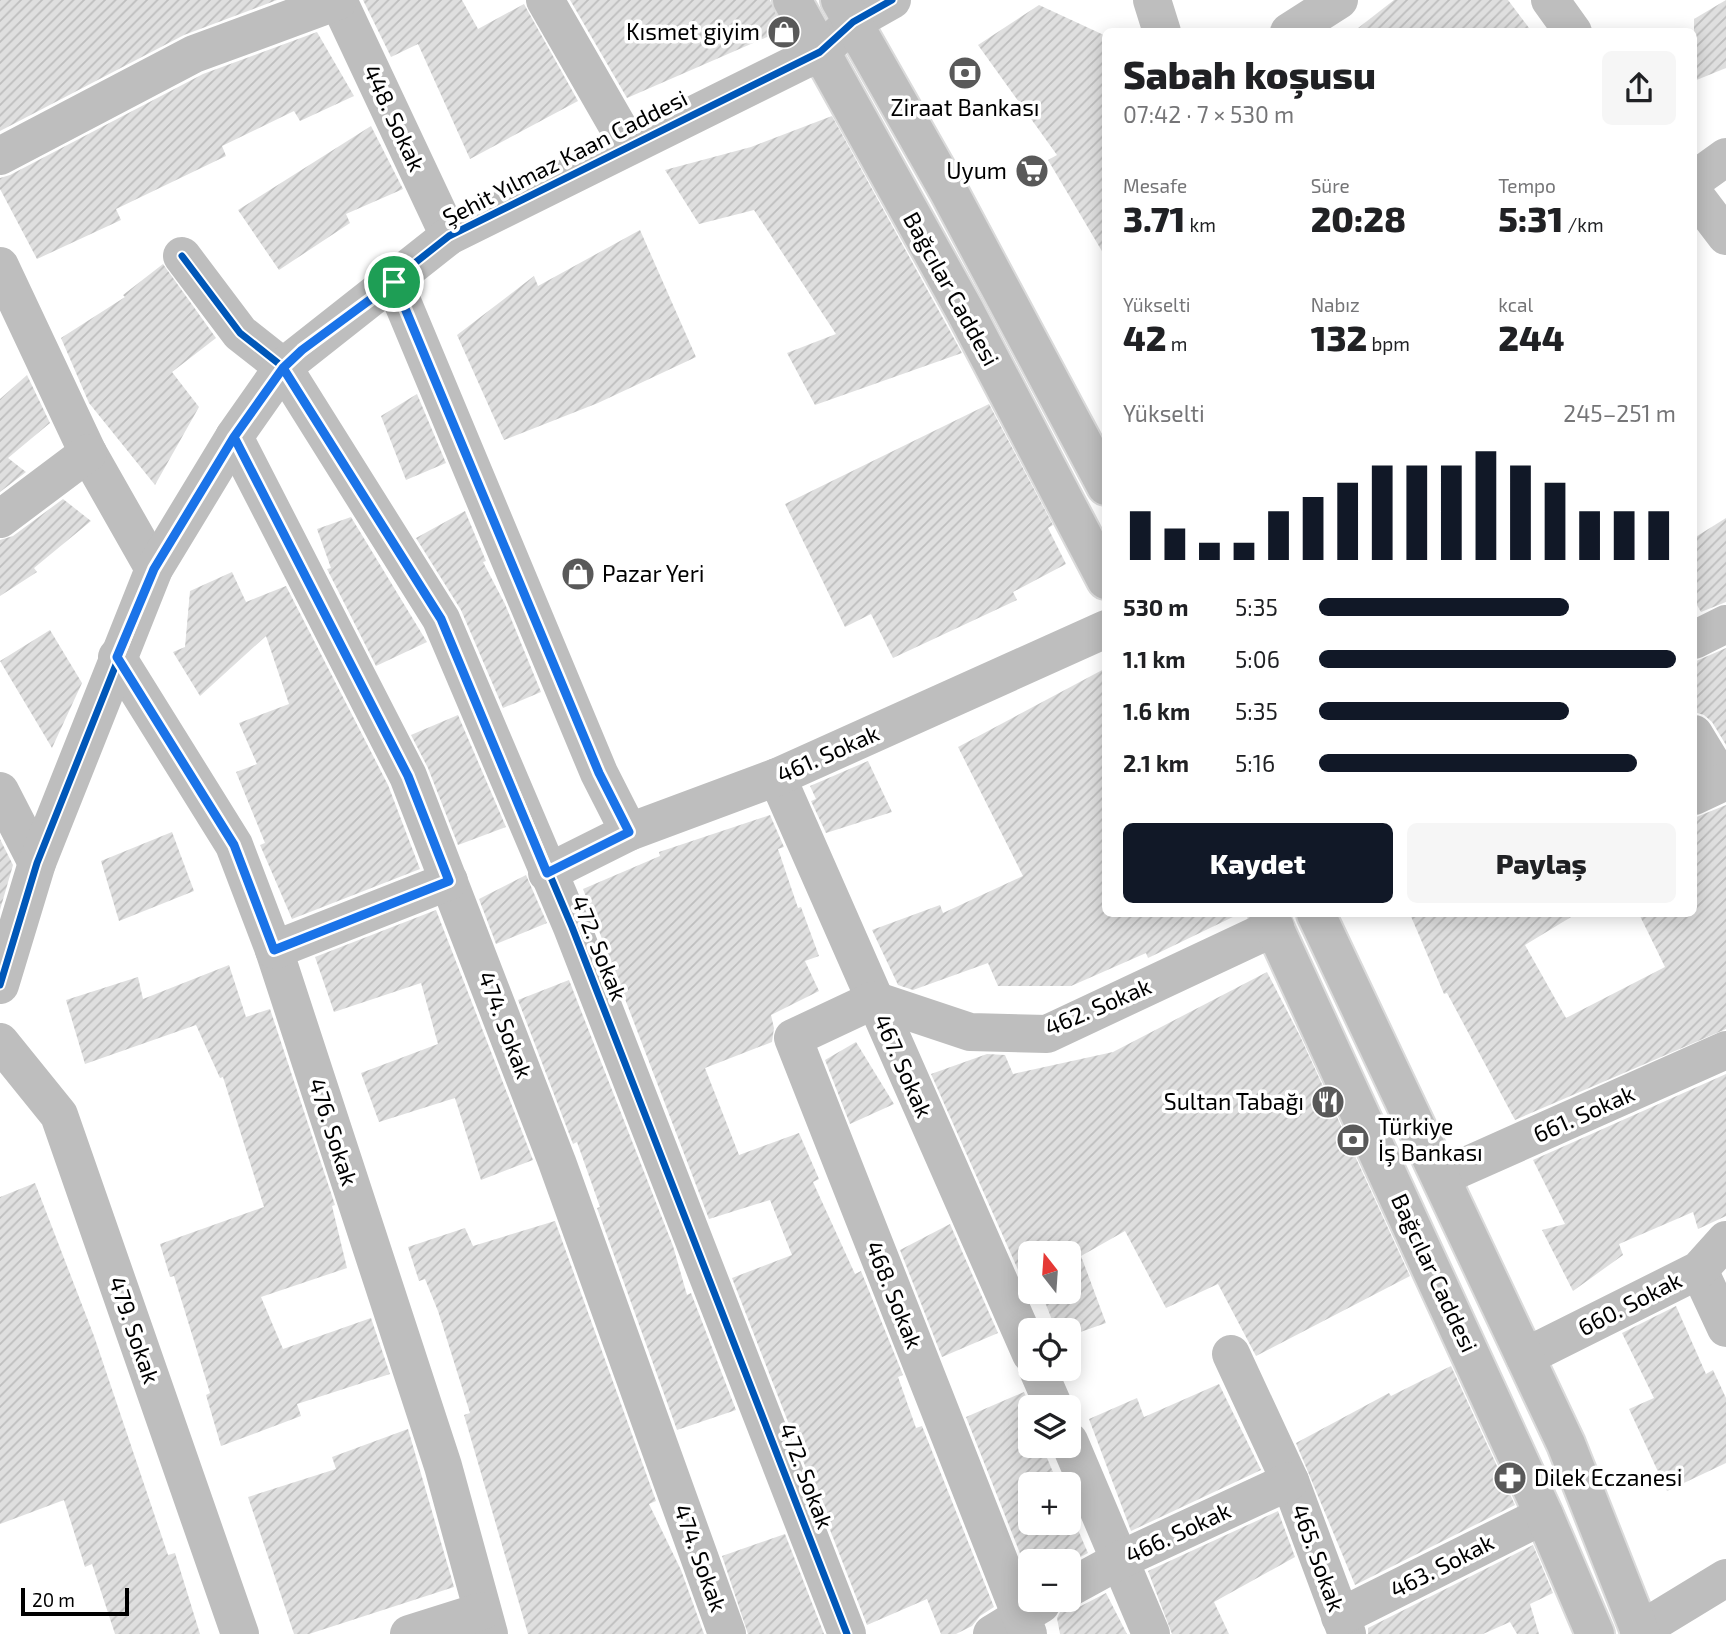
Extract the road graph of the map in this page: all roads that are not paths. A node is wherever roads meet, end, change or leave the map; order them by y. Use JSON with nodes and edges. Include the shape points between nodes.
{"nodes":[{"id":1,"x":545,"y":0,"type":"edge"},
{"id":2,"x":792,"y":0,"type":"edge"},
{"id":3,"x":892,"y":0,"type":"edge"},
{"id":4,"x":1152,"y":0,"type":"edge"},
{"id":5,"x":1339,"y":0,"type":"edge"},
{"id":6,"x":1550,"y":0,"type":"edge"},
{"id":7,"x":338,"y":1,"type":"edge"},
{"id":8,"x":847,"y":11,"type":"edge"},
{"id":9,"x":1161,"y":28,"type":"edge"},
{"id":10,"x":1295,"y":28,"type":"edge"},
{"id":11,"x":1570,"y":28,"type":"edge"},
{"id":12,"x":820,"y":52,"type":"junction"},
{"id":13,"x":629,"y":146,"type":"junction"},
{"id":14,"x":0,"y":156,"type":"edge"},
{"id":15,"x":1726,"y":157,"type":"edge"},
{"id":16,"x":1697,"y":178,"type":"edge"},
{"id":17,"x":1697,"y":198,"type":"edge"},
{"id":18,"x":449,"y":236,"type":"junction"},
{"id":19,"x":1726,"y":236,"type":"edge"},
{"id":20,"x":182,"y":256,"type":"dead end"},
{"id":21,"x":394,"y":282,"type":"junction"},
{"id":22,"x":4,"y":287,"type":"edge"},
{"id":23,"x":283,"y":368,"type":"junction"},
{"id":24,"x":234,"y":437,"type":"junction"},
{"id":25,"x":88,"y":453,"type":"junction"},
{"id":26,"x":1102,"y":479,"type":"edge"},
{"id":27,"x":0,"y":519,"type":"edge"},
{"id":28,"x":154,"y":569,"type":"junction"},
{"id":29,"x":1102,"y":572,"type":"edge"},
{"id":30,"x":1726,"y":624,"type":"edge"},
{"id":31,"x":1102,"y":631,"type":"edge"},
{"id":32,"x":1697,"y":638,"type":"edge"},
{"id":33,"x":117,"y":657,"type":"junction"},
{"id":34,"x":1697,"y":742,"type":"edge"},
{"id":35,"x":778,"y":777,"type":"junction"},
{"id":36,"x":1714,"y":787,"type":"edge"},
{"id":37,"x":0,"y":791,"type":"edge"},
{"id":38,"x":629,"y":832,"type":"junction"},
{"id":39,"x":37,"y":863,"type":"junction"},
{"id":40,"x":547,"y":873,"type":"junction"},
{"id":41,"x":449,"y":881,"type":"junction"},
{"id":42,"x":1317,"y":917,"type":"edge"},
{"id":43,"x":1271,"y":920,"type":"edge"},
{"id":44,"x":274,"y":950,"type":"junction"},
{"id":45,"x":0,"y":985,"type":"edge"},
{"id":46,"x":874,"y":1000,"type":"junction"},
{"id":47,"x":0,"y":1042,"type":"edge"},
{"id":48,"x":1726,"y":1050,"type":"edge"},
{"id":49,"x":1441,"y":1177,"type":"junction"},
{"id":50,"x":1726,"y":1240,"type":"edge"},
{"id":51,"x":1699,"y":1270,"type":"junction"},
{"id":52,"x":1018,"y":1325,"type":"edge"},
{"id":53,"x":1726,"y":1328,"type":"edge"},
{"id":54,"x":1231,"y":1354,"type":"dead end"},
{"id":55,"x":1525,"y":1357,"type":"junction"},
{"id":56,"x":1077,"y":1458,"type":"edge"},
{"id":57,"x":1290,"y":1481,"type":"junction"},
{"id":58,"x":1544,"y":1515,"type":"junction"},
{"id":59,"x":1122,"y":1559,"type":"junction"},
{"id":60,"x":1726,"y":1578,"type":"edge"},
{"id":61,"x":1081,"y":1581,"type":"edge"},
{"id":62,"x":1023,"y":1621,"type":"edge"},
{"id":63,"x":485,"y":1623,"type":"edge"},
{"id":64,"x":1343,"y":1626,"type":"edge"},
{"id":65,"x":1640,"y":1632,"type":"edge"},
{"id":66,"x":240,"y":1634,"type":"edge"},
{"id":67,"x":409,"y":1634,"type":"edge"},
{"id":68,"x":727,"y":1634,"type":"edge"},
{"id":69,"x":847,"y":1634,"type":"edge"},
{"id":70,"x":1151,"y":1634,"type":"edge"},
{"id":71,"x":1595,"y":1634,"type":"edge"}],
"edges":[{"from":1,"to":13,"type":"street"},
{"from":2,"to":12,"type":"street","name":"Bağcılar Caddesi"},
{"from":3,"to":8,"type":"street","name":"Şehit Yılmaz Kaan Caddesi"},
{"from":4,"to":9,"type":"street"},
{"from":5,"to":10,"type":"street"},
{"from":6,"to":11,"type":"street"},
{"from":7,"to":14,"type":"street","via":[[194,54]]},
{"from":7,"to":18,"type":"street","name":"448. Sokak"},
{"from":8,"to":12,"type":"street","name":"Şehit Yılmaz Kaan Caddesi"},
{"from":8,"to":26,"type":"street","name":"Bağcılar Caddesi"},
{"from":12,"to":13,"type":"street","name":"Şehit Yılmaz Kaan Caddesi"},
{"from":12,"to":29,"type":"street","name":"Bağcılar Caddesi","via":[[965,311]]},
{"from":13,"to":18,"type":"street","name":"Şehit Yılmaz Kaan Caddesi"},
{"from":15,"to":16,"type":"street"},
{"from":17,"to":19,"type":"street"},
{"from":18,"to":21,"type":"street","name":"Şehit Yılmaz Kaan Caddesi"},
{"from":20,"to":23,"type":"street","name":"472. Sokak","via":[[240,333]]},
{"from":21,"to":23,"type":"street","name":"Şehit Yılmaz Kaan Caddesi"},
{"from":21,"to":38,"type":"street","via":[[599,773]]},
{"from":22,"to":25,"type":"street"},
{"from":23,"to":24,"type":"street","name":"Şehit Yılmaz Kaan Caddesi"},
{"from":23,"to":40,"type":"street","name":"472. Sokak","via":[[441,619]]},
{"from":24,"to":28,"type":"street","name":"Şehit Yılmaz Kaan Caddesi"},
{"from":24,"to":41,"type":"street","name":"474. Sokak","via":[[408,776]]},
{"from":25,"to":27,"type":"street"},
{"from":25,"to":28,"type":"street"},
{"from":28,"to":33,"type":"street","name":"Şehit Yılmaz Kaan Caddesi"},
{"from":30,"to":32,"type":"street"},
{"from":31,"to":35,"type":"street","name":"461. Sokak"},
{"from":33,"to":39,"type":"street","name":"Şehit Yılmaz Kaan Caddesi"},
{"from":33,"to":44,"type":"street","name":"476. Sokak","via":[[234,845]]},
{"from":34,"to":36,"type":"street"},
{"from":35,"to":38,"type":"street","name":"461. Sokak"},
{"from":35,"to":46,"type":"street","name":"467. Sokak"},
{"from":37,"to":39,"type":"street"},
{"from":38,"to":40,"type":"street","name":"461. Sokak"},
{"from":39,"to":45,"type":"street","name":"Şehit Yılmaz Kaan Caddesi"},
{"from":40,"to":69,"type":"street","name":"472. Sokak"},
{"from":41,"to":44,"type":"street"},
{"from":41,"to":68,"type":"street","name":"474. Sokak","via":[[557,1162]]},
{"from":42,"to":49,"type":"street","name":"Bağcılar Caddesi"},
{"from":43,"to":46,"type":"street","name":"462. Sokak","via":[[1046,1034],[970,1032]]},
{"from":43,"to":58,"type":"street","name":"Bağcılar Caddesi"},
{"from":44,"to":63,"type":"street","name":"476. Sokak","via":[[443,1465]]},
{"from":46,"to":52,"type":"street","name":"467. Sokak"},
{"from":46,"to":62,"type":"street","name":"468. Sokak","via":[[793,1038]]},
{"from":47,"to":66,"type":"street","name":"479. Sokak","via":[[59,1115]]},
{"from":48,"to":49,"type":"street","name":"661. Sokak"},
{"from":49,"to":55,"type":"street","name":"Bağcılar Caddesi"},
{"from":50,"to":51,"type":"street","name":"660. Sokak"},
{"from":51,"to":53,"type":"street"},
{"from":51,"to":55,"type":"street","name":"660. Sokak"},
{"from":54,"to":57,"type":"street","name":"465. Sokak"},
{"from":55,"to":65,"type":"street","name":"Bağcılar Caddesi","via":[[1566,1444]]},
{"from":56,"to":59,"type":"street"},
{"from":57,"to":59,"type":"street","name":"466. Sokak"},
{"from":57,"to":64,"type":"street","name":"465. Sokak"},
{"from":58,"to":64,"type":"street","name":"463. Sokak"},
{"from":58,"to":71,"type":"street","name":"Bağcılar Caddesi"},
{"from":59,"to":61,"type":"street","name":"466. Sokak"},
{"from":59,"to":70,"type":"street"},
{"from":60,"to":65,"type":"street"},
{"from":63,"to":67,"type":"street"}]}
